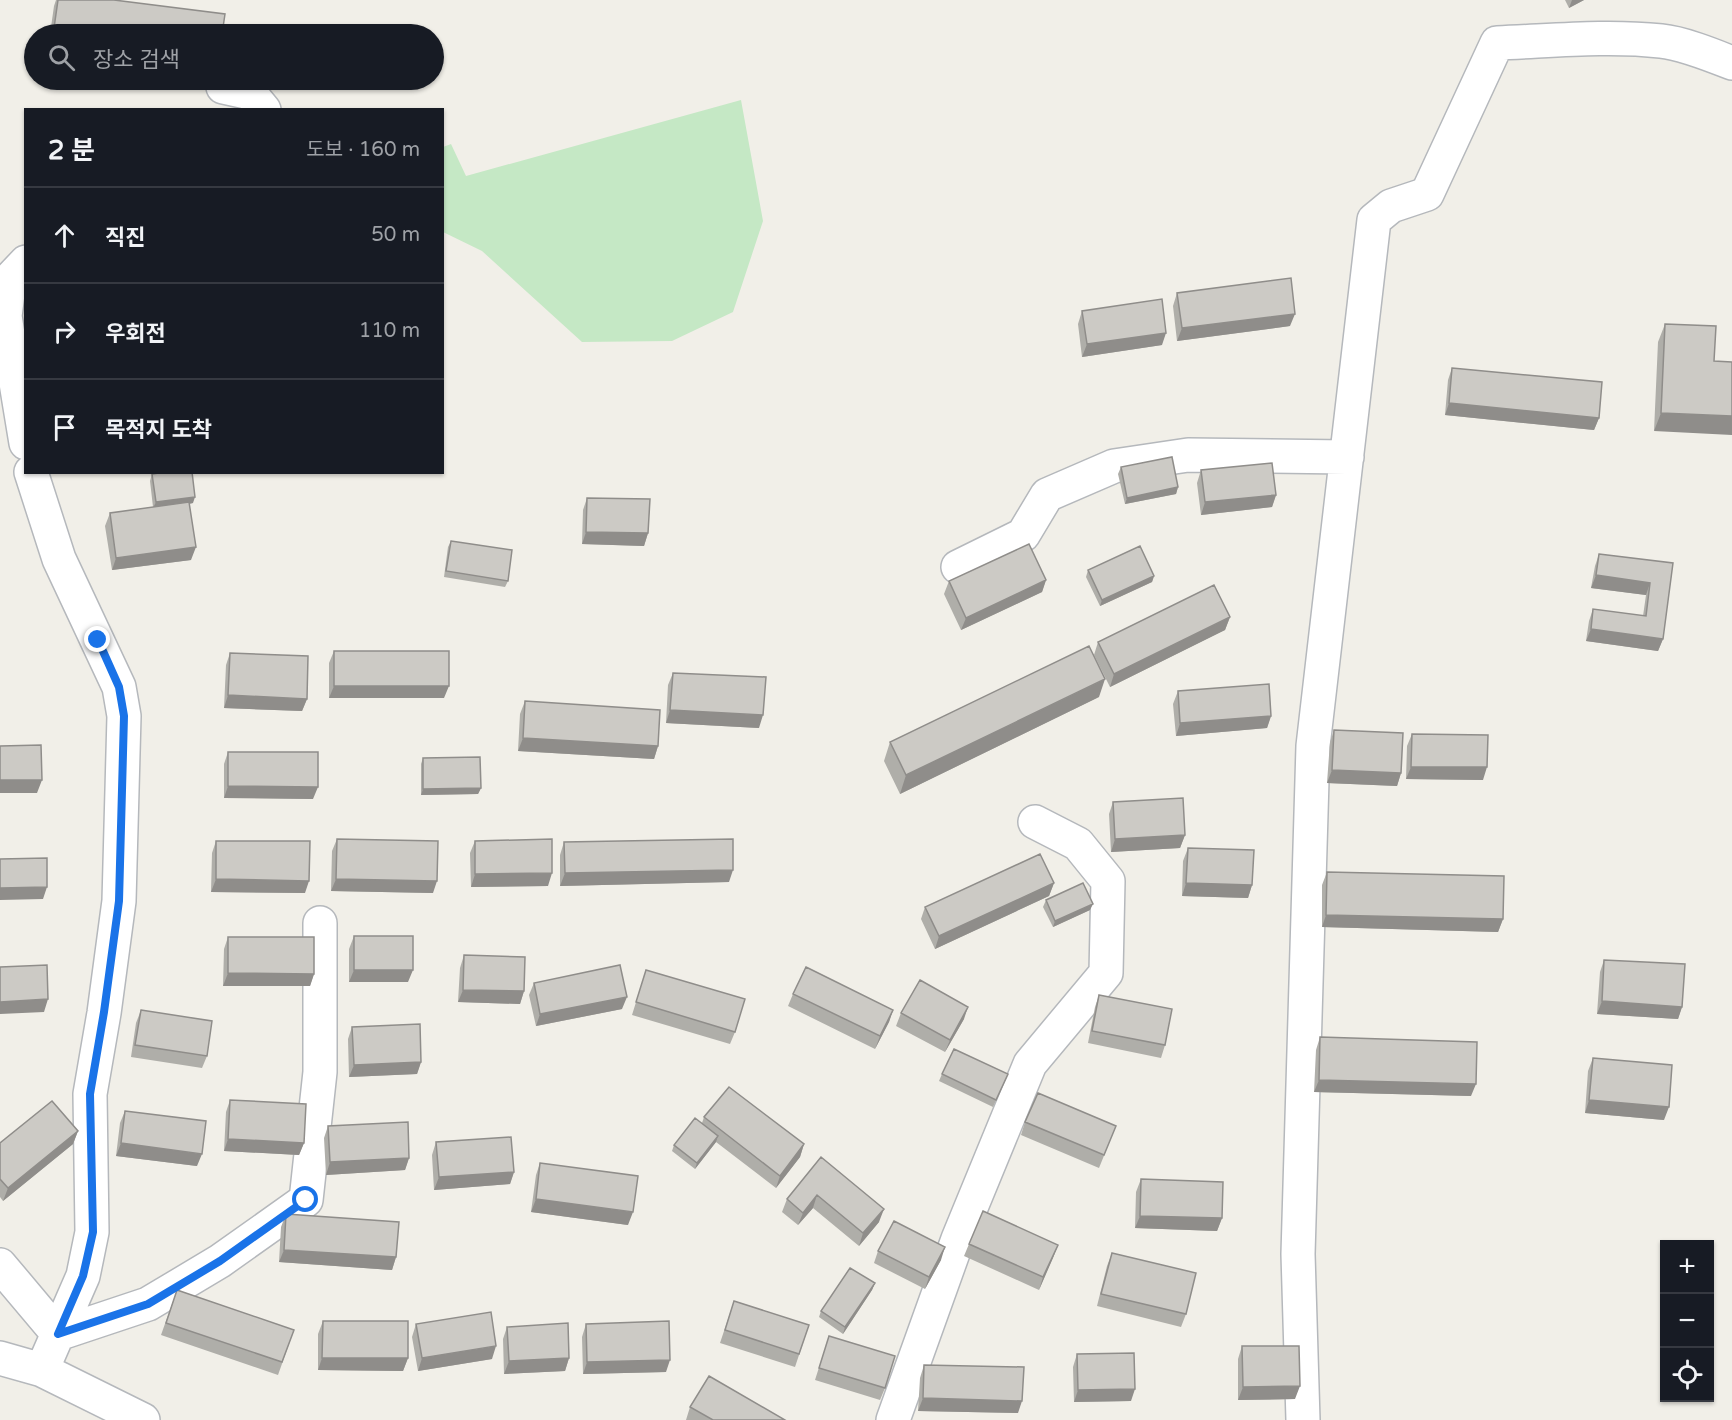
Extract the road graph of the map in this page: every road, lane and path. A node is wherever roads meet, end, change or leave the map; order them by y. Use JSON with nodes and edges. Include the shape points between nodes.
{"nodes":[{"id":1,"x":1732,"y":63,"type":"edge"},
{"id":2,"x":236,"y":90,"type":"edge"},
{"id":3,"x":262,"y":108,"type":"edge"},
{"id":4,"x":24,"y":264,"type":"edge"},
{"id":5,"x":24,"y":431,"type":"edge"},
{"id":6,"x":1347,"y":457,"type":"junction"},
{"id":7,"x":32,"y":474,"type":"edge"},
{"id":8,"x":958,"y":567,"type":"dead end"},
{"id":9,"x":1035,"y":822,"type":"dead end"},
{"id":10,"x":320,"y":923,"type":"dead end"},
{"id":11,"x":0,"y":1265,"type":"edge"},
{"id":12,"x":58,"y":1334,"type":"junction"},
{"id":13,"x":0,"y":1358,"type":"edge"},
{"id":14,"x":42,"y":1370,"type":"junction"},
{"id":15,"x":143,"y":1420,"type":"edge"},
{"id":16,"x":893,"y":1420,"type":"edge"},
{"id":17,"x":1303,"y":1420,"type":"edge"}],
"edges":[{"from":1,"to":6,"type":"street","via":[[1663,41],[1497,43],[1427,194],[1391,206],[1374,220]]},
{"from":2,"to":3,"type":"street","via":[[250,93]]},
{"from":4,"to":5,"type":"street","via":[[10,279],[5,316]]},
{"from":6,"to":8,"type":"street","via":[[1188,455],[1114,466],[1047,495],[1023,535]]},
{"from":6,"to":17,"type":"street","via":[[1314,746],[1298,1254]]},
{"from":7,"to":12,"type":"street","via":[[59,559],[119,687],[124,716],[119,901],[90,1094],[93,1232],[83,1276]]},
{"from":9,"to":16,"type":"street","via":[[1078,844],[1108,881],[1106,973],[1030,1064],[958,1239]]},
{"from":10,"to":12,"type":"street","via":[[320,1072],[306,1200],[220,1261],[148,1304]]},
{"from":11,"to":12,"type":"street"},
{"from":12,"to":14,"type":"street"},
{"from":13,"to":14,"type":"street"},
{"from":14,"to":15,"type":"street"}]}
